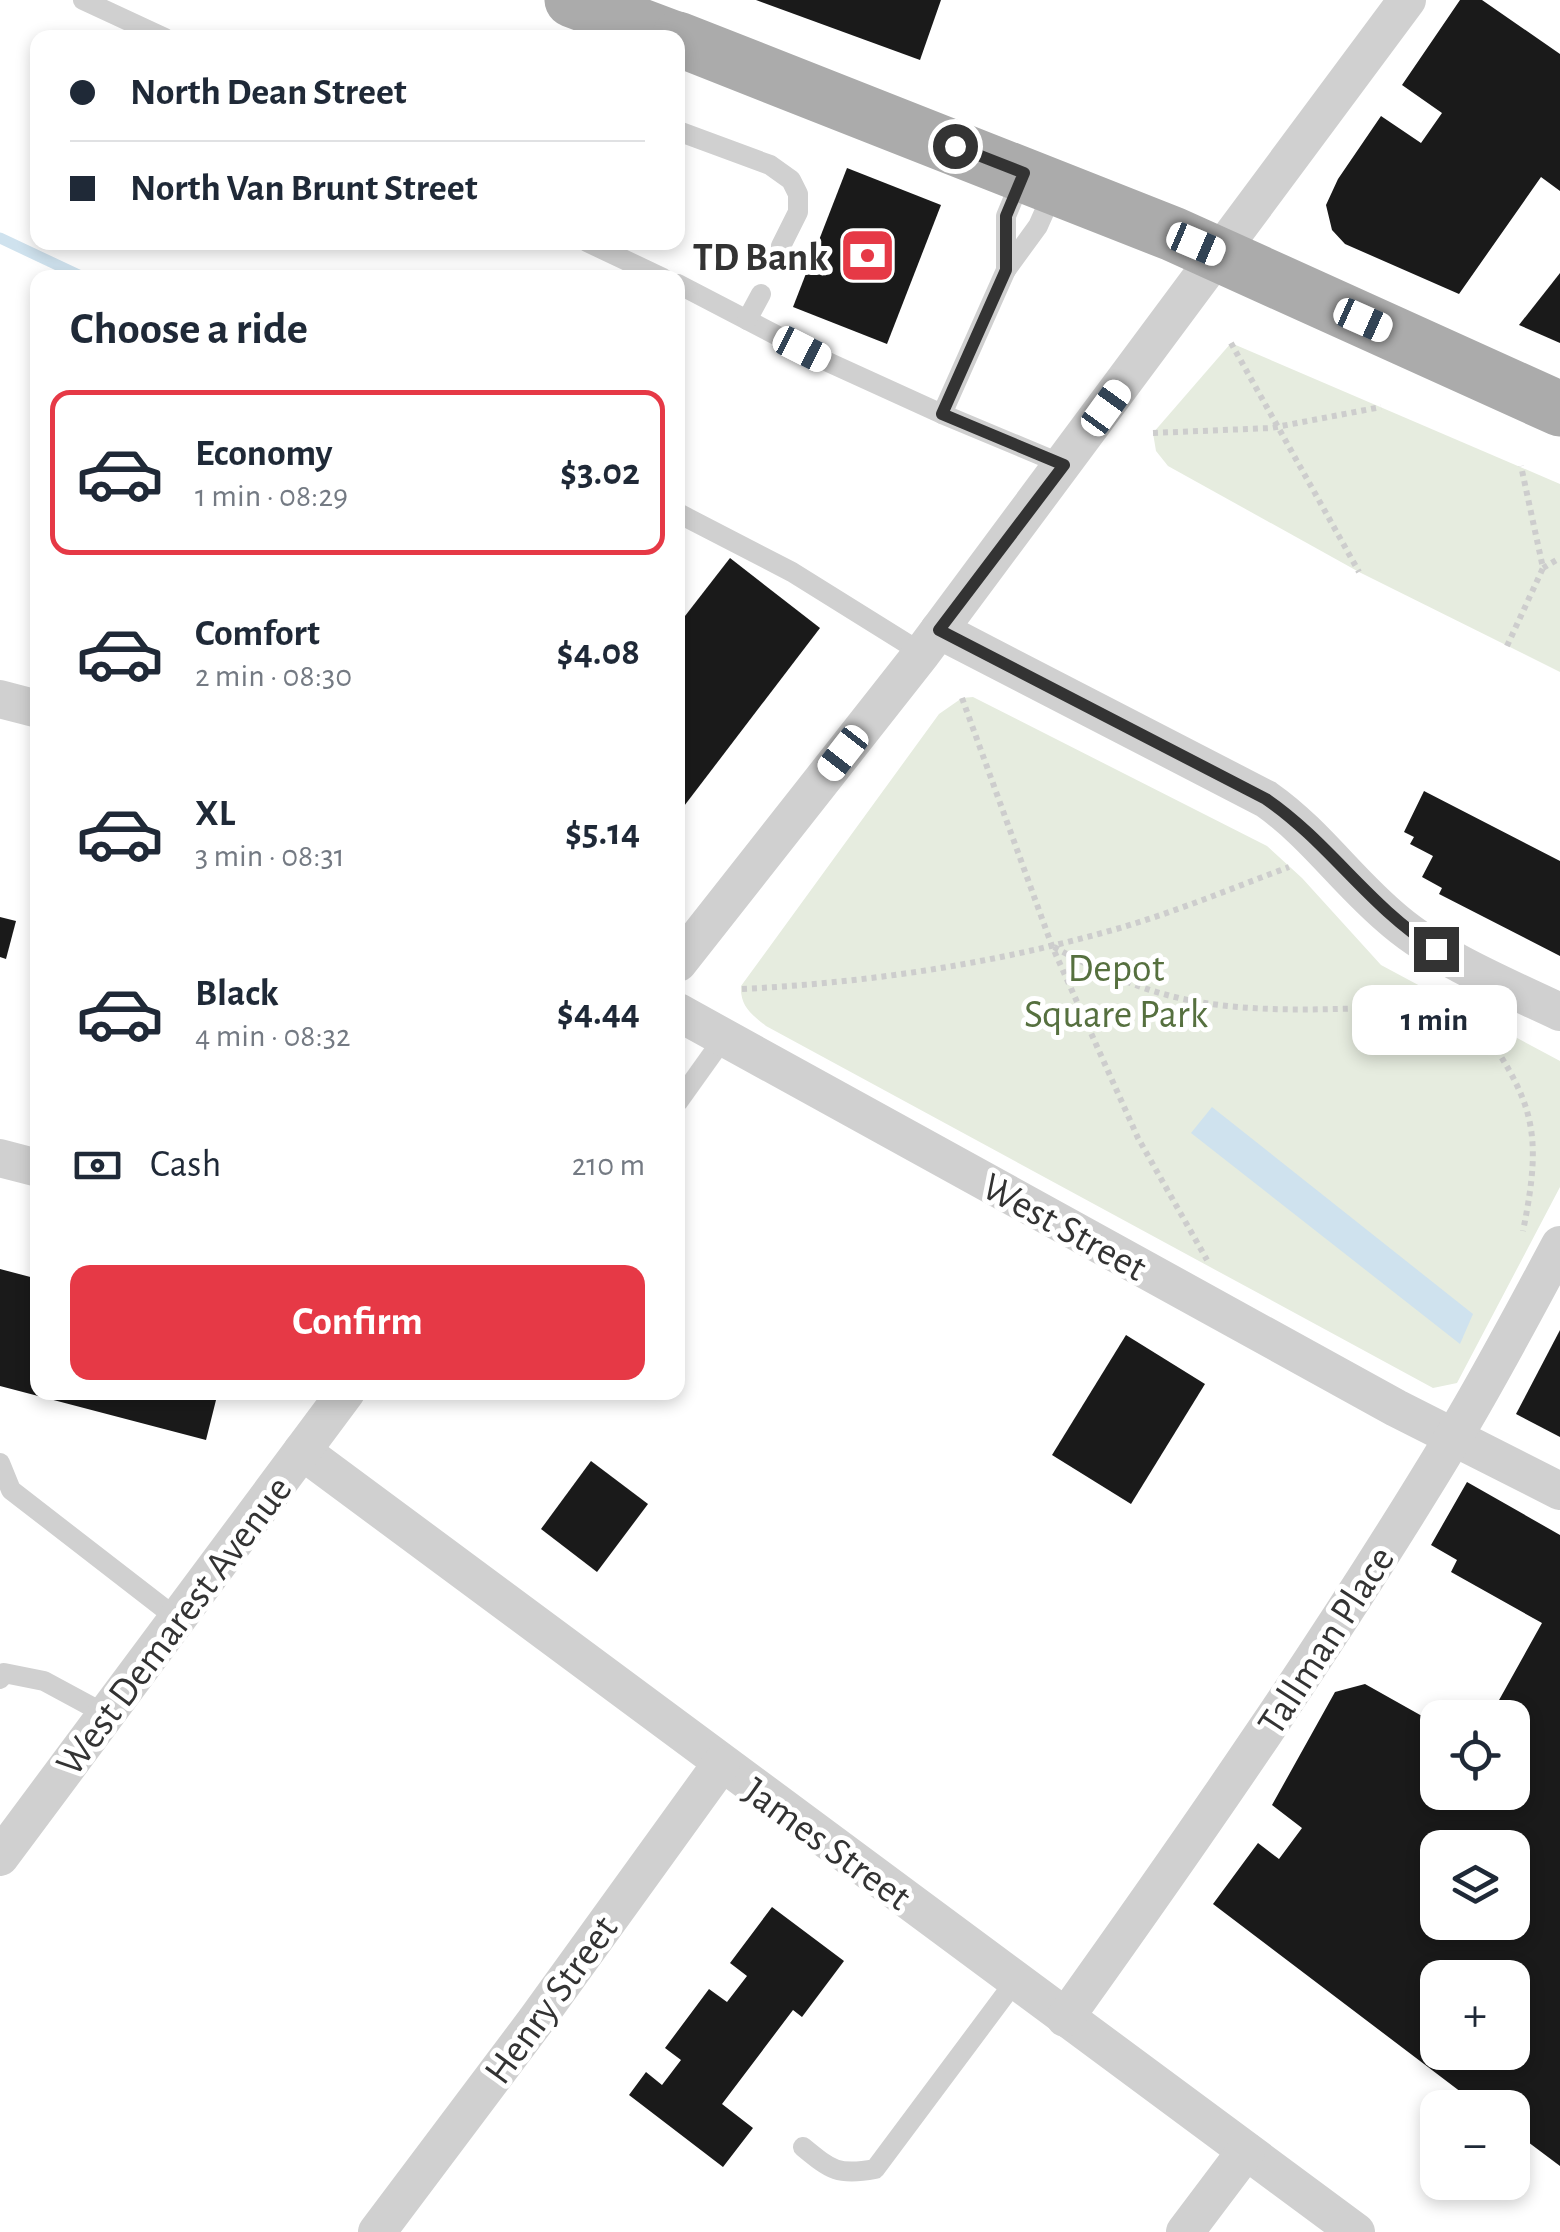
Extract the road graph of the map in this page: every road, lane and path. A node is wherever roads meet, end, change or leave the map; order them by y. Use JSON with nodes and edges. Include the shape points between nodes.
{"nodes":[{"id":1,"x":83,"y":0,"type":"edge"},
{"id":2,"x":572,"y":0,"type":"edge"},
{"id":3,"x":1407,"y":0,"type":"edge"},
{"id":4,"x":149,"y":30,"type":"edge"},
{"id":5,"x":645,"y":30,"type":"edge"},
{"id":6,"x":685,"y":46,"type":"edge"},
{"id":7,"x":685,"y":134,"type":"edge"},
{"id":8,"x":1040,"y":180,"type":"junction"},
{"id":9,"x":781,"y":246,"type":"dead end"},
{"id":10,"x":604,"y":250,"type":"edge"},
{"id":11,"x":1218,"y":253,"type":"junction"},
{"id":12,"x":646,"y":270,"type":"edge"},
{"id":13,"x":1006,"y":270,"type":"junction"},
{"id":14,"x":685,"y":288,"type":"edge"},
{"id":15,"x":761,"y":294,"type":"dead end"},
{"id":16,"x":747,"y":320,"type":"junction"},
{"id":17,"x":1231,"y":343,"type":"dead end"},
{"id":18,"x":1382,"y":407,"type":"dead end"},
{"id":19,"x":1560,"y":410,"type":"edge"},
{"id":20,"x":942,"y":414,"type":"junction"},
{"id":21,"x":1278,"y":427,"type":"junction"},
{"id":22,"x":1152,"y":433,"type":"dead end"},
{"id":23,"x":1064,"y":465,"type":"junction"},
{"id":24,"x":1521,"y":466,"type":"dead end"},
{"id":25,"x":685,"y":517,"type":"edge"},
{"id":26,"x":1560,"y":558,"type":"edge"},
{"id":27,"x":1543,"y":568,"type":"junction"},
{"id":28,"x":1359,"y":572,"type":"dead end"},
{"id":29,"x":930,"y":642,"type":"junction"},
{"id":30,"x":1507,"y":646,"type":"dead end"},
{"id":31,"x":962,"y":698,"type":"dead end"},
{"id":32,"x":0,"y":699,"type":"edge"},
{"id":33,"x":30,"y":707,"type":"edge"},
{"id":34,"x":1290,"y":866,"type":"dead end"},
{"id":35,"x":1052,"y":946,"type":"junction"},
{"id":36,"x":685,"y":953,"type":"edge"},
{"id":37,"x":742,"y":989,"type":"dead end"},
{"id":38,"x":1461,"y":1007,"type":"dead end"},
{"id":39,"x":1471,"y":1012,"type":"dead end"},
{"id":40,"x":1560,"y":1012,"type":"edge"},
{"id":41,"x":685,"y":1016,"type":"edge"},
{"id":42,"x":723,"y":1039,"type":"junction"},
{"id":43,"x":685,"y":1092,"type":"edge"},
{"id":44,"x":0,"y":1158,"type":"edge"},
{"id":45,"x":30,"y":1166,"type":"edge"},
{"id":46,"x":1560,"y":1246,"type":"edge"},
{"id":47,"x":1519,"y":1247,"type":"dead end"},
{"id":48,"x":1211,"y":1266,"type":"dead end"},
{"id":49,"x":340,"y":1400,"type":"edge"},
{"id":50,"x":1454,"y":1436,"type":"junction"},
{"id":51,"x":302,"y":1451,"type":"junction"},
{"id":52,"x":0,"y":1463,"type":"edge"},
{"id":53,"x":1560,"y":1491,"type":"edge"},
{"id":54,"x":179,"y":1620,"type":"junction"},
{"id":55,"x":2,"y":1671,"type":"edge"},
{"id":56,"x":107,"y":1716,"type":"junction"},
{"id":57,"x":721,"y":1764,"type":"junction"},
{"id":58,"x":0,"y":1857,"type":"edge"},
{"id":59,"x":1016,"y":1980,"type":"junction"},
{"id":60,"x":1065,"y":2018,"type":"junction"},
{"id":61,"x":803,"y":2147,"type":"dead end"},
{"id":62,"x":1246,"y":2152,"type":"junction"},
{"id":63,"x":377,"y":2232,"type":"edge"},
{"id":64,"x":1185,"y":2232,"type":"edge"},
{"id":65,"x":1356,"y":2232,"type":"edge"}],
"edges":[{"from":1,"to":4,"type":"lane"},
{"from":2,"to":5,"type":"main road"},
{"from":3,"to":11,"type":"street"},
{"from":6,"to":8,"type":"main road"},
{"from":7,"to":9,"type":"lane","via":[[792,180],[798,212]]},
{"from":8,"to":11,"type":"main road"},
{"from":8,"to":13,"type":"lane","via":[[1038,226]]},
{"from":8,"to":13,"type":"lane","via":[[1006,216]]},
{"from":10,"to":12,"type":"lane"},
{"from":11,"to":19,"type":"main road"},
{"from":11,"to":23,"type":"street"},
{"from":13,"to":20,"type":"lane"},
{"from":14,"to":16,"type":"lane"},
{"from":15,"to":16,"type":"lane"},
{"from":16,"to":20,"type":"lane"},
{"from":17,"to":21,"type":"path"},
{"from":18,"to":21,"type":"path"},
{"from":20,"to":23,"type":"lane"},
{"from":21,"to":22,"type":"path"},
{"from":21,"to":28,"type":"path"},
{"from":23,"to":29,"type":"street"},
{"from":24,"to":27,"type":"path"},
{"from":25,"to":29,"type":"lane"},
{"from":26,"to":27,"type":"path"},
{"from":27,"to":30,"type":"path"},
{"from":29,"to":36,"type":"street"},
{"from":29,"to":40,"type":"street","via":[[1266,799],[1395,922]]},
{"from":31,"to":35,"type":"path"},
{"from":32,"to":33,"type":"street"},
{"from":34,"to":35,"type":"path","via":[[1178,910]]},
{"from":35,"to":37,"type":"path","via":[[824,985]]},
{"from":35,"to":38,"type":"path","via":[[1101,973],[1203,1003],[1262,1009]]},
{"from":35,"to":48,"type":"path","via":[[1138,1138]]},
{"from":39,"to":47,"type":"path","via":[[1511,1069],[1534,1135]]},
{"from":41,"to":42,"type":"street","name":"West Street"},
{"from":42,"to":43,"type":"lane"},
{"from":42,"to":50,"type":"street","name":"West Street"},
{"from":44,"to":45,"type":"street"},
{"from":46,"to":50,"type":"street","name":"Tallman Place"},
{"from":49,"to":51,"type":"street","name":"West Demarest Avenue"},
{"from":50,"to":53,"type":"street","name":"West Street"},
{"from":50,"to":60,"type":"street","name":"Tallman Place","via":[[1250,1756]]},
{"from":51,"to":54,"type":"street","name":"West Demarest Avenue"},
{"from":51,"to":57,"type":"street","name":"James Street"},
{"from":52,"to":54,"type":"lane","via":[[11,1490]]},
{"from":54,"to":56,"type":"street","name":"West Demarest Avenue"},
{"from":55,"to":56,"type":"lane","via":[[44,1681]]},
{"from":56,"to":58,"type":"street","name":"West Demarest Avenue"},
{"from":57,"to":59,"type":"street","name":"James Street"},
{"from":57,"to":63,"type":"street","name":"Henry Street"},
{"from":59,"to":60,"type":"street","name":"James Street"},
{"from":59,"to":61,"type":"lane","via":[[875,2169],[832,2170]]},
{"from":60,"to":62,"type":"street","name":"James Street"},
{"from":62,"to":64,"type":"street"},
{"from":62,"to":65,"type":"street","name":"James Street"}]}
